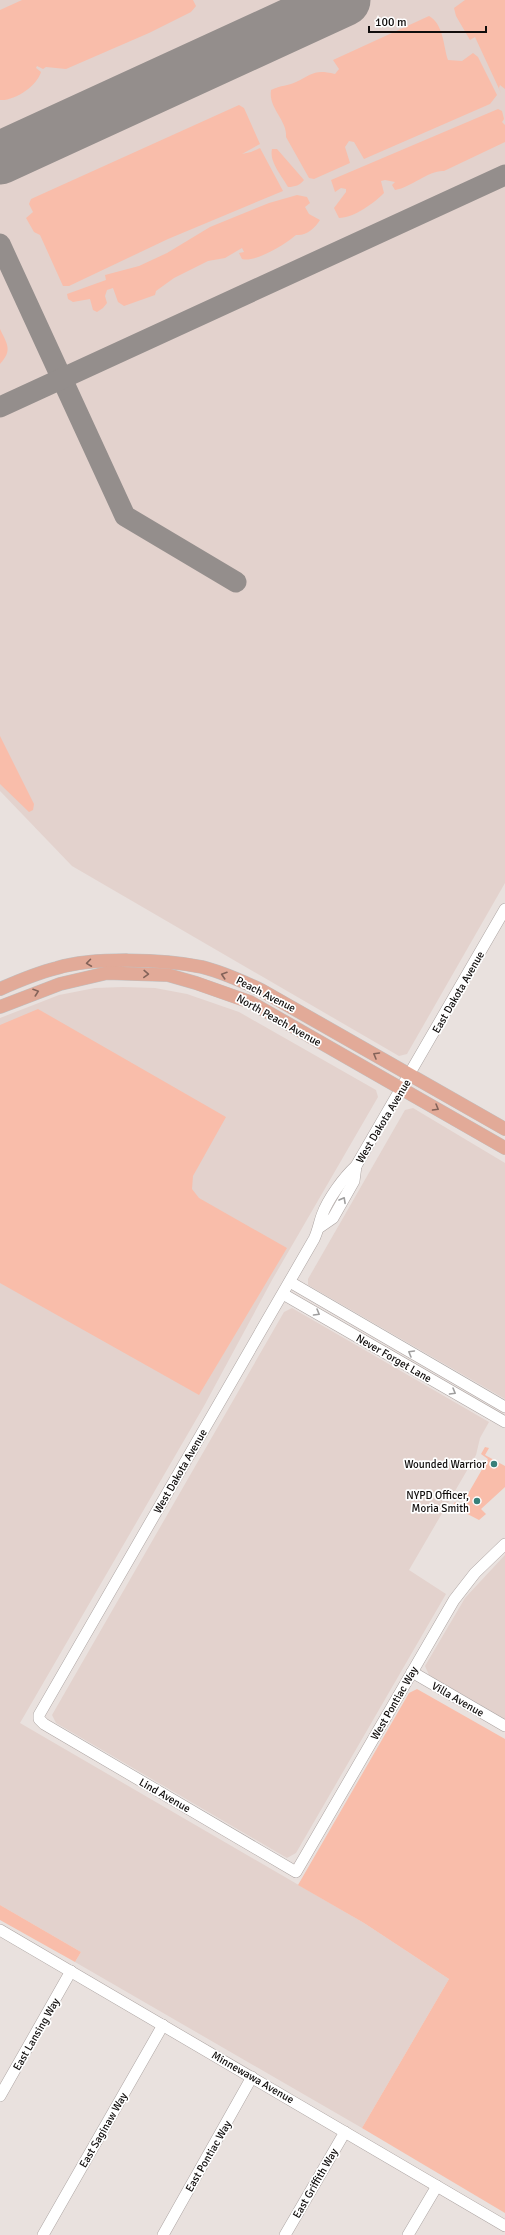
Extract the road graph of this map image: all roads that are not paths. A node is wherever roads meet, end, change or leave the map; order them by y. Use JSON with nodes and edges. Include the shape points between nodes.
{"nodes":[{"id":1,"x":505,"y":909,"type":"edge"},
{"id":2,"x":108,"y":967,"type":"junction"},
{"id":3,"x":0,"y":989,"type":"edge"},
{"id":4,"x":0,"y":1007,"type":"edge"},
{"id":5,"x":410,"y":1075,"type":"junction"},
{"id":6,"x":402,"y":1089,"type":"junction"},
{"id":7,"x":505,"y":1130,"type":"edge"},
{"id":8,"x":505,"y":1148,"type":"edge"},
{"id":9,"x":290,"y":1282,"type":"junction"},
{"id":10,"x":283,"y":1294,"type":"junction"},
{"id":11,"x":505,"y":1407,"type":"edge"},
{"id":12,"x":505,"y":1422,"type":"edge"},
{"id":13,"x":505,"y":1544,"type":"edge"},
{"id":14,"x":412,"y":1672,"type":"junction"},
{"id":15,"x":39,"y":1715,"type":"joint"},
{"id":16,"x":505,"y":1726,"type":"edge"},
{"id":17,"x":296,"y":1872,"type":"joint"},
{"id":18,"x":0,"y":1930,"type":"edge"},
{"id":19,"x":71,"y":1972,"type":"junction"},
{"id":20,"x":163,"y":2025,"type":"junction"},
{"id":21,"x":252,"y":2077,"type":"junction"},
{"id":22,"x":0,"y":2096,"type":"edge"},
{"id":23,"x":345,"y":2132,"type":"junction"},
{"id":24,"x":437,"y":2186,"type":"junction"},
{"id":25,"x":505,"y":2226,"type":"edge"},
{"id":26,"x":43,"y":2235,"type":"edge"},
{"id":27,"x":163,"y":2235,"type":"edge"},
{"id":28,"x":285,"y":2235,"type":"edge"},
{"id":29,"x":408,"y":2235,"type":"edge"}],
"edges":[{"from":1,"to":5,"type":"street","name":"East Dakota Avenue"},
{"from":2,"to":3,"type":"main road","one_way":true,"via":[[58,967]]},
{"from":4,"to":2,"type":"main road","one_way":true},
{"from":5,"to":2,"type":"main road","name":"Peach Avenue","one_way":true,"via":[[285,1003],[234,978],[202,968],[169,962]]},
{"from":2,"to":6,"type":"main road","name":"North Peach Avenue","one_way":true,"via":[[168,975],[223,991],[250,1002]]},
{"from":5,"to":6,"type":"street","name":"West Dakota Avenue"},
{"from":5,"to":7,"type":"main road"},
{"from":6,"to":8,"type":"main road","one_way":true},
{"from":6,"to":9,"type":"street","name":"West Dakota Avenue","via":[[356,1166],[354,1181],[333,1218],[320,1227]]},
{"from":9,"to":10,"type":"street","name":"West Dakota Avenue"},
{"from":11,"to":9,"type":"street","name":"Never Forget Lane","one_way":true},
{"from":10,"to":12,"type":"street","name":"Never Forget Lane","one_way":true},
{"from":10,"to":15,"type":"street","name":"West Dakota Avenue"},
{"from":13,"to":14,"type":"street","name":"West Pontiac Way","via":[[465,1585]]},
{"from":14,"to":16,"type":"street","name":"Villa Avenue"},
{"from":14,"to":17,"type":"street","name":"West Pontiac Way"},
{"from":15,"to":17,"type":"street","name":"Lind Avenue","via":[[44,1724]]},
{"from":18,"to":19,"type":"street","name":"Minnewawa Avenue"},
{"from":19,"to":20,"type":"street","name":"Minnewawa Avenue"},
{"from":19,"to":22,"type":"street","name":"East Lansing Way"},
{"from":20,"to":21,"type":"street","name":"Minnewawa Avenue"},
{"from":20,"to":26,"type":"street","name":"East Saginaw Way"},
{"from":21,"to":23,"type":"street","name":"Minnewawa Avenue"},
{"from":21,"to":27,"type":"street","name":"East Pontiac Way"},
{"from":23,"to":24,"type":"street","name":"Minnewawa Avenue"},
{"from":23,"to":28,"type":"street","name":"East Griffith Way"},
{"from":24,"to":25,"type":"street","name":"Minnewawa Avenue"},
{"from":24,"to":29,"type":"street"}]}
